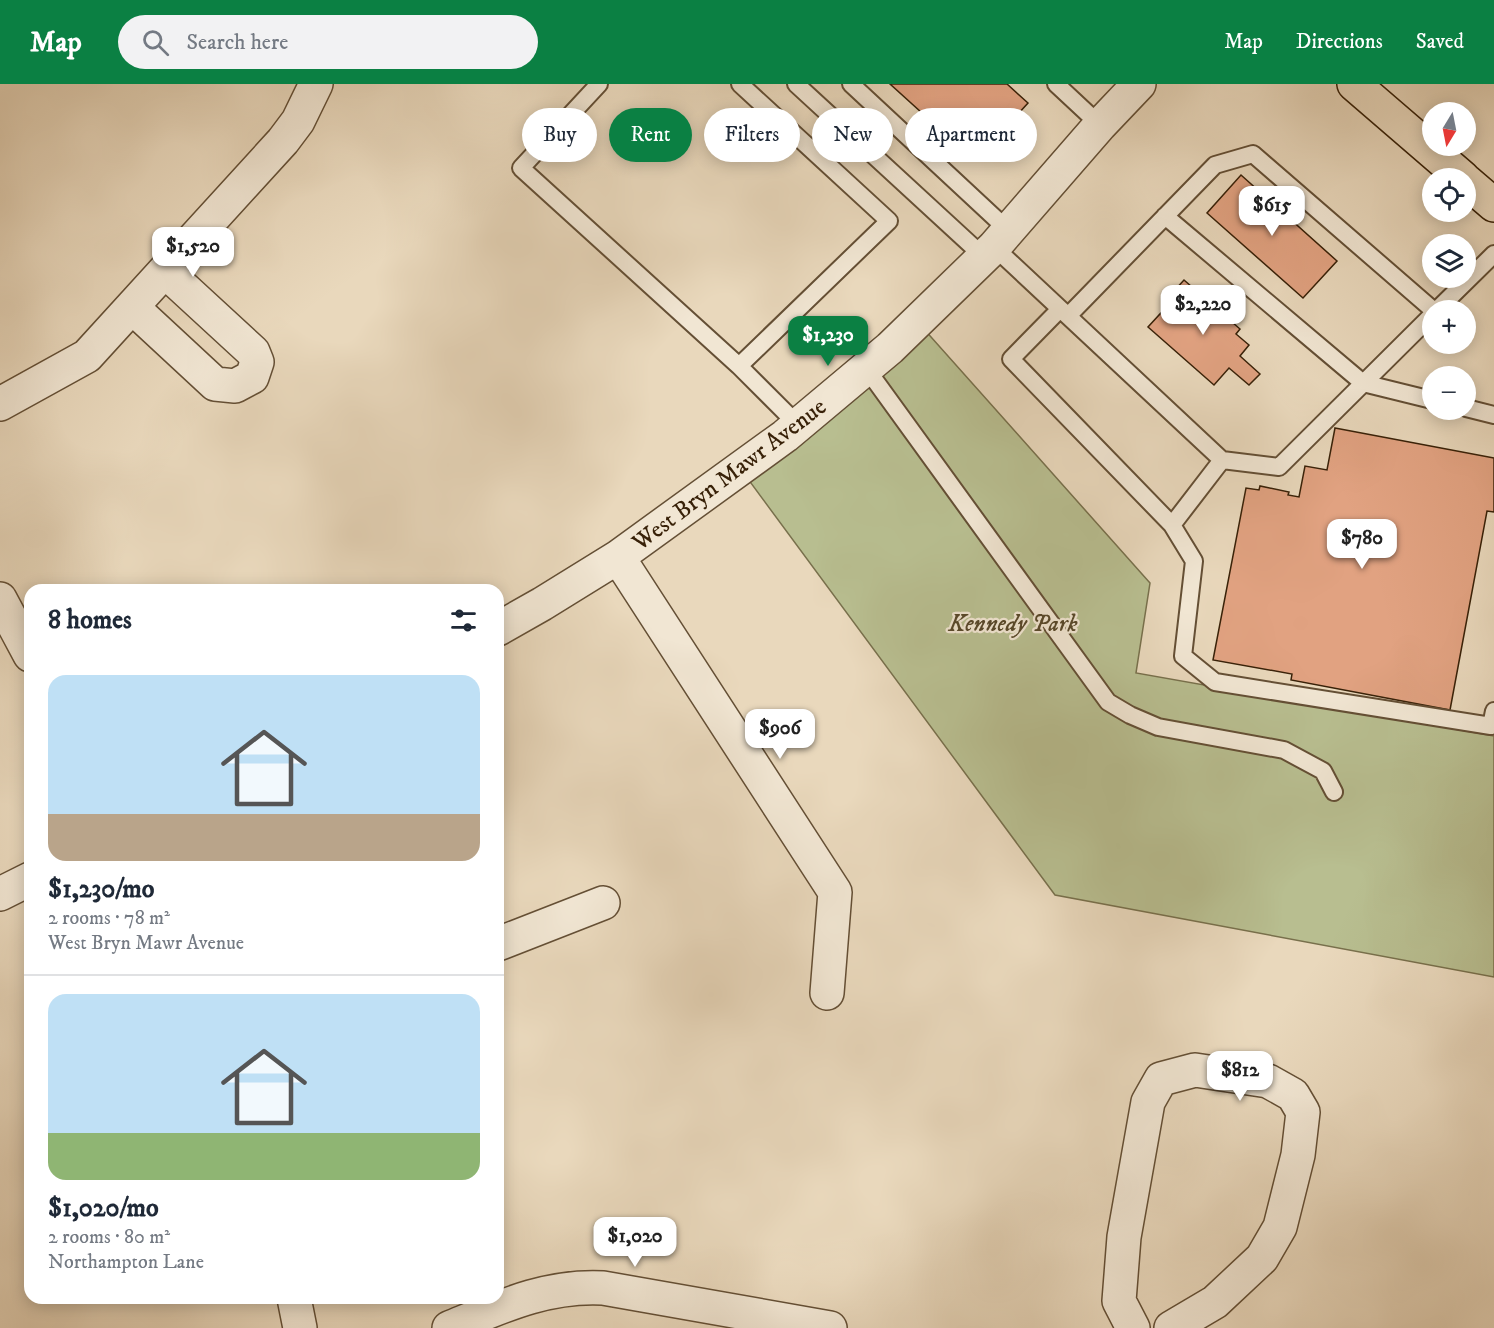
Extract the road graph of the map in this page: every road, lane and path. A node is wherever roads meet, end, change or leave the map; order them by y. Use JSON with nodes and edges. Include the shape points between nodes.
{"nodes":[{"id":1,"x":316,"y":84,"type":"edge"},
{"id":2,"x":599,"y":84,"type":"edge"},
{"id":3,"x":740,"y":84,"type":"edge"},
{"id":4,"x":796,"y":84,"type":"edge"},
{"id":5,"x":851,"y":84,"type":"edge"},
{"id":6,"x":1056,"y":84,"type":"edge"},
{"id":7,"x":1138,"y":84,"type":"edge"},
{"id":8,"x":1354,"y":84,"type":"edge"},
{"id":9,"x":1100,"y":125,"type":"junction"},
{"id":10,"x":1450,"y":168,"type":"edge"},
{"id":11,"x":1476,"y":190,"type":"edge"},
{"id":12,"x":1494,"y":205,"type":"edge"},
{"id":13,"x":1165,"y":216,"type":"junction"},
{"id":14,"x":996,"y":245,"type":"junction"},
{"id":15,"x":1494,"y":255,"type":"edge"},
{"id":16,"x":165,"y":271,"type":"junction"},
{"id":17,"x":1447,"y":300,"type":"edge"},
{"id":18,"x":1422,"y":304,"type":"edge"},
{"id":19,"x":132,"y":307,"type":"junction"},
{"id":20,"x":1064,"y":312,"type":"junction"},
{"id":21,"x":1422,"y":323,"type":"edge"},
{"id":22,"x":738,"y":366,"type":"junction"},
{"id":23,"x":866,"y":368,"type":"junction"},
{"id":24,"x":1364,"y":383,"type":"junction"},
{"id":25,"x":1422,"y":398,"type":"edge"},
{"id":26,"x":0,"y":404,"type":"edge"},
{"id":27,"x":1476,"y":410,"type":"edge"},
{"id":28,"x":1494,"y":415,"type":"edge"},
{"id":29,"x":798,"y":425,"type":"junction"},
{"id":30,"x":1222,"y":460,"type":"junction"},
{"id":31,"x":1172,"y":525,"type":"junction"},
{"id":32,"x":618,"y":557,"type":"junction"},
{"id":33,"x":0,"y":599,"type":"edge"},
{"id":34,"x":504,"y":626,"type":"edge"},
{"id":35,"x":24,"y":644,"type":"edge"},
{"id":36,"x":1494,"y":711,"type":"edge"},
{"id":37,"x":1334,"y":792,"type":"dead end"},
{"id":38,"x":24,"y":882,"type":"edge"},
{"id":39,"x":0,"y":894,"type":"edge"},
{"id":40,"x":603,"y":903,"type":"dead end"},
{"id":41,"x":504,"y":942,"type":"edge"},
{"id":42,"x":827,"y":993,"type":"dead end"},
{"id":43,"x":295,"y":1304,"type":"edge"},
{"id":44,"x":300,"y":1328,"type":"edge"},
{"id":45,"x":449,"y":1328,"type":"edge"},
{"id":46,"x":830,"y":1328,"type":"edge"},
{"id":47,"x":1133,"y":1328,"type":"edge"},
{"id":48,"x":1171,"y":1328,"type":"edge"}],
"edges":[{"from":1,"to":16,"type":"street","via":[[283,141]]},
{"from":2,"to":22,"type":"lane","via":[[521,168]]},
{"from":3,"to":22,"type":"lane","via":[[889,221]]},
{"from":4,"to":14,"type":"lane"},
{"from":5,"to":14,"type":"lane"},
{"from":6,"to":9,"type":"lane"},
{"from":7,"to":9,"type":"street","name":"West Bryn Mawr Avenue"},
{"from":8,"to":10,"type":"main road"},
{"from":9,"to":14,"type":"street","name":"West Bryn Mawr Avenue"},
{"from":11,"to":12,"type":"main road"},
{"from":13,"to":18,"type":"lane","via":[[1215,165],[1253,154]]},
{"from":13,"to":20,"type":"lane"},
{"from":13,"to":24,"type":"lane"},
{"from":14,"to":20,"type":"lane"},
{"from":14,"to":23,"type":"street","name":"West Bryn Mawr Avenue"},
{"from":15,"to":17,"type":"lane"},
{"from":16,"to":19,"type":"street"},
{"from":16,"to":19,"type":"street","via":[[253,352],[257,362],[252,377],[235,386],[215,384]]},
{"from":19,"to":26,"type":"street","via":[[87,356]]},
{"from":20,"to":30,"type":"lane"},
{"from":20,"to":31,"type":"lane","via":[[1011,359]]},
{"from":21,"to":24,"type":"lane"},
{"from":22,"to":29,"type":"lane"},
{"from":23,"to":29,"type":"street","name":"West Bryn Mawr Avenue"},
{"from":23,"to":37,"type":"lane","via":[[1108,702],[1158,727],[1284,750],[1323,771]]},
{"from":24,"to":25,"type":"lane"},
{"from":24,"to":30,"type":"lane","via":[[1279,466]]},
{"from":27,"to":28,"type":"lane"},
{"from":29,"to":32,"type":"street","name":"West Bryn Mawr Avenue"},
{"from":30,"to":31,"type":"lane"},
{"from":31,"to":36,"type":"lane","via":[[1194,561],[1184,656],[1215,682],[1491,726]]},
{"from":32,"to":34,"type":"street","name":"West Bryn Mawr Avenue"},
{"from":32,"to":42,"type":"street","via":[[836,892]]},
{"from":33,"to":35,"type":"street"},
{"from":38,"to":39,"type":"street"},
{"from":40,"to":41,"type":"street"},
{"from":43,"to":44,"type":"street"},
{"from":45,"to":46,"type":"street","via":[[543,1292],[584,1287]]},
{"from":47,"to":48,"type":"street","via":[[1119,1301],[1124,1237],[1148,1102],[1161,1079],[1195,1070],[1268,1081],[1293,1095],[1303,1112],[1298,1155],[1280,1227],[1262,1258],[1215,1302]]}]}
